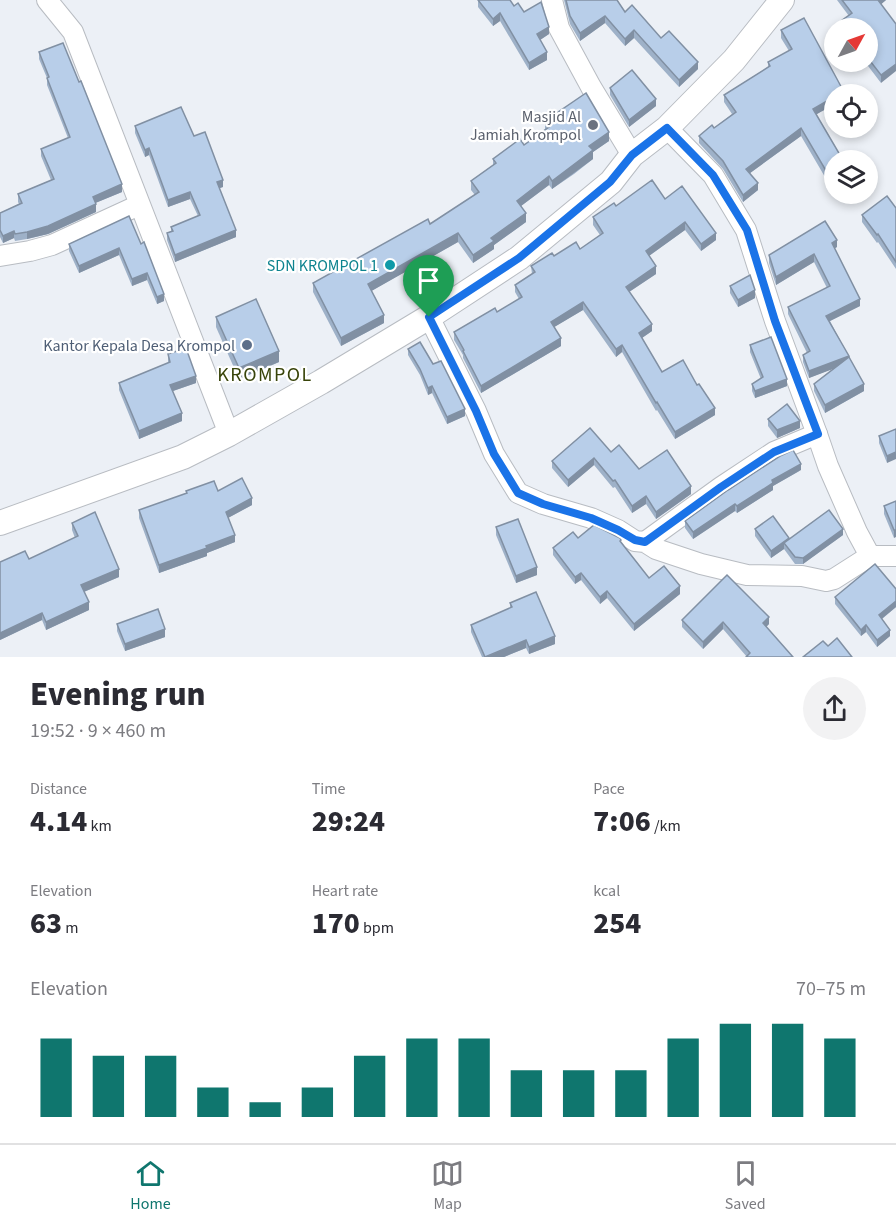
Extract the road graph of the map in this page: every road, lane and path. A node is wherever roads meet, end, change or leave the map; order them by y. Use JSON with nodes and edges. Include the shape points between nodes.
{"nodes":[{"id":1,"x":47,"y":0,"type":"edge"},
{"id":2,"x":552,"y":0,"type":"edge"},
{"id":3,"x":782,"y":0,"type":"edge"},
{"id":4,"x":667,"y":128,"type":"junction"},
{"id":5,"x":632,"y":155,"type":"junction"},
{"id":6,"x":139,"y":205,"type":"junction"},
{"id":7,"x":0,"y":256,"type":"edge"},
{"id":8,"x":429,"y":317,"type":"junction"},
{"id":9,"x":229,"y":434,"type":"junction"},
{"id":10,"x":818,"y":434,"type":"junction"},
{"id":11,"x":0,"y":523,"type":"edge"},
{"id":12,"x":645,"y":542,"type":"junction"},
{"id":13,"x":870,"y":556,"type":"junction"},
{"id":14,"x":896,"y":556,"type":"edge"}],
"edges":[{"from":1,"to":6,"type":"street","via":[[73,32]]},
{"from":2,"to":5,"type":"street","via":[[559,28]]},
{"from":3,"to":4,"type":"street","via":[[734,60]]},
{"from":4,"to":5,"type":"street"},
{"from":4,"to":10,"type":"street","via":[[713,175],[747,230],[775,321]]},
{"from":5,"to":8,"type":"street","via":[[610,182],[519,258]]},
{"from":6,"to":7,"type":"street","via":[[52,245]]},
{"from":6,"to":9,"type":"street"},
{"from":8,"to":9,"type":"street"},
{"from":8,"to":12,"type":"street","via":[[494,454],[518,493]]},
{"from":9,"to":11,"type":"street","via":[[183,458]]},
{"from":10,"to":12,"type":"street","via":[[774,452]]},
{"from":10,"to":13,"type":"street","via":[[828,466]]},
{"from":12,"to":13,"type":"street","via":[[701,564],[747,575],[802,576],[826,581]]},
{"from":13,"to":14,"type":"street"}]}
